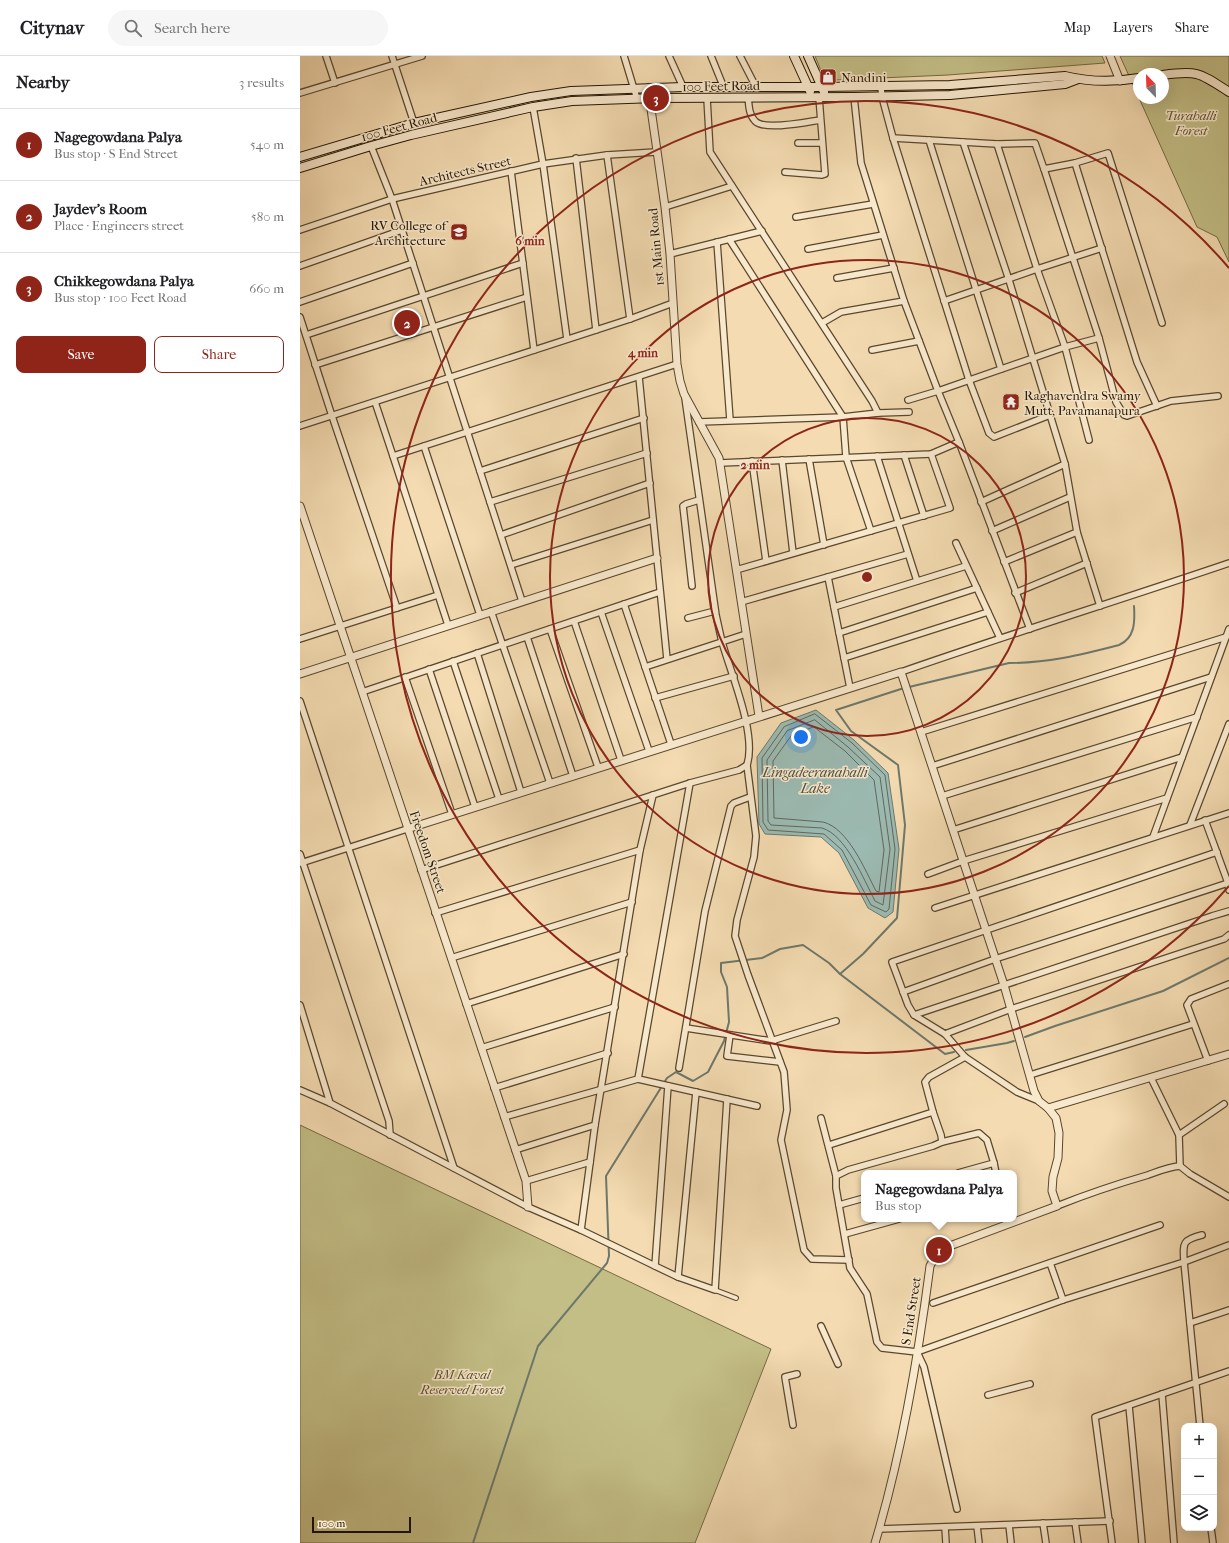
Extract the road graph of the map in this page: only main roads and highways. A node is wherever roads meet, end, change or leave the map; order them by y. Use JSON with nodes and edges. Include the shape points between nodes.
{"nodes":[{"id":1,"x":794,"y":56,"type":"edge"},
{"id":2,"x":808,"y":56,"type":"edge"},
{"id":3,"x":1169,"y":74,"type":"edge"},
{"id":4,"x":1078,"y":79,"type":"junction"},
{"id":5,"x":1133,"y":79,"type":"edge"},
{"id":6,"x":809,"y":87,"type":"junction"},
{"id":7,"x":822,"y":87,"type":"junction"},
{"id":8,"x":1229,"y":92,"type":"edge"},
{"id":9,"x":820,"y":97,"type":"junction"},
{"id":10,"x":300,"y":157,"type":"edge"},
{"id":11,"x":300,"y":168,"type":"edge"}],
"edges":[{"from":1,"to":6,"type":"main road"},
{"from":2,"to":7,"type":"main road"},
{"from":3,"to":8,"type":"main road","via":[[1194,72],[1209,78]]},
{"from":4,"to":5,"type":"main road","name":"100 Feet Road","via":[[1120,81]]},
{"from":4,"to":7,"type":"main road","name":"100 Feet Road","via":[[1065,76],[950,85]]},
{"from":4,"to":9,"type":"main road","name":"100 Feet Road","via":[[1065,84],[958,95]]},
{"from":6,"to":7,"type":"main road","name":"100 Feet Road"},
{"from":6,"to":9,"type":"main road"},
{"from":6,"to":10,"type":"main road","name":"100 Feet Road","via":[[683,87],[564,92],[414,123]]},
{"from":7,"to":9,"type":"main road"},
{"from":9,"to":11,"type":"main road","name":"100 Feet Road","via":[[572,101],[533,107],[411,135]]}]}
